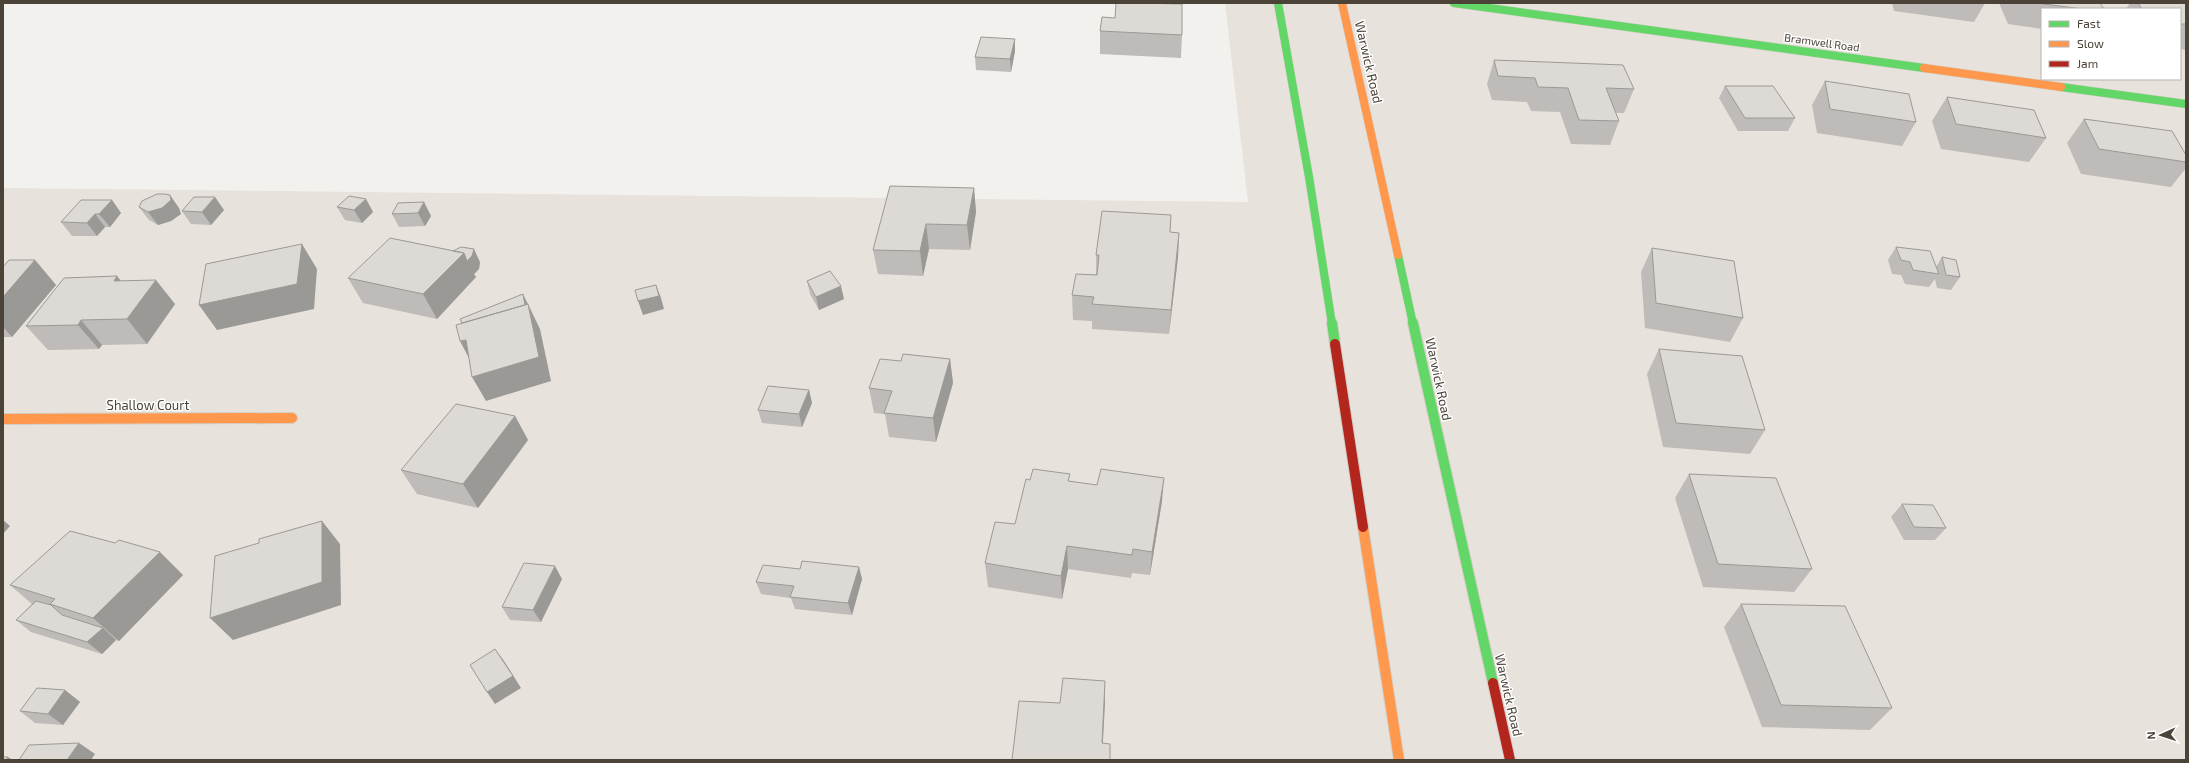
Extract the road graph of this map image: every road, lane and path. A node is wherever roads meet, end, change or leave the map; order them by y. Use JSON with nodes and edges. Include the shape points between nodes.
{"nodes":[{"id":1,"x":1278,"y":3,"type":"edge"},
{"id":2,"x":1342,"y":3,"type":"edge"},
{"id":3,"x":1454,"y":3,"type":"edge"},
{"id":4,"x":2186,"y":104,"type":"edge"},
{"id":5,"x":292,"y":418,"type":"dead end"},
{"id":6,"x":3,"y":419,"type":"edge"},
{"id":7,"x":1399,"y":760,"type":"edge"},
{"id":8,"x":1510,"y":760,"type":"edge"}],
"edges":[{"from":1,"to":7,"type":"main road","via":[[1310,185]]},
{"from":2,"to":8,"type":"main road","name":"Warwick Road"},
{"from":3,"to":4,"type":"main road","name":"Bramwell Road"},
{"from":5,"to":6,"type":"main road","name":"Shallow Court"}]}
